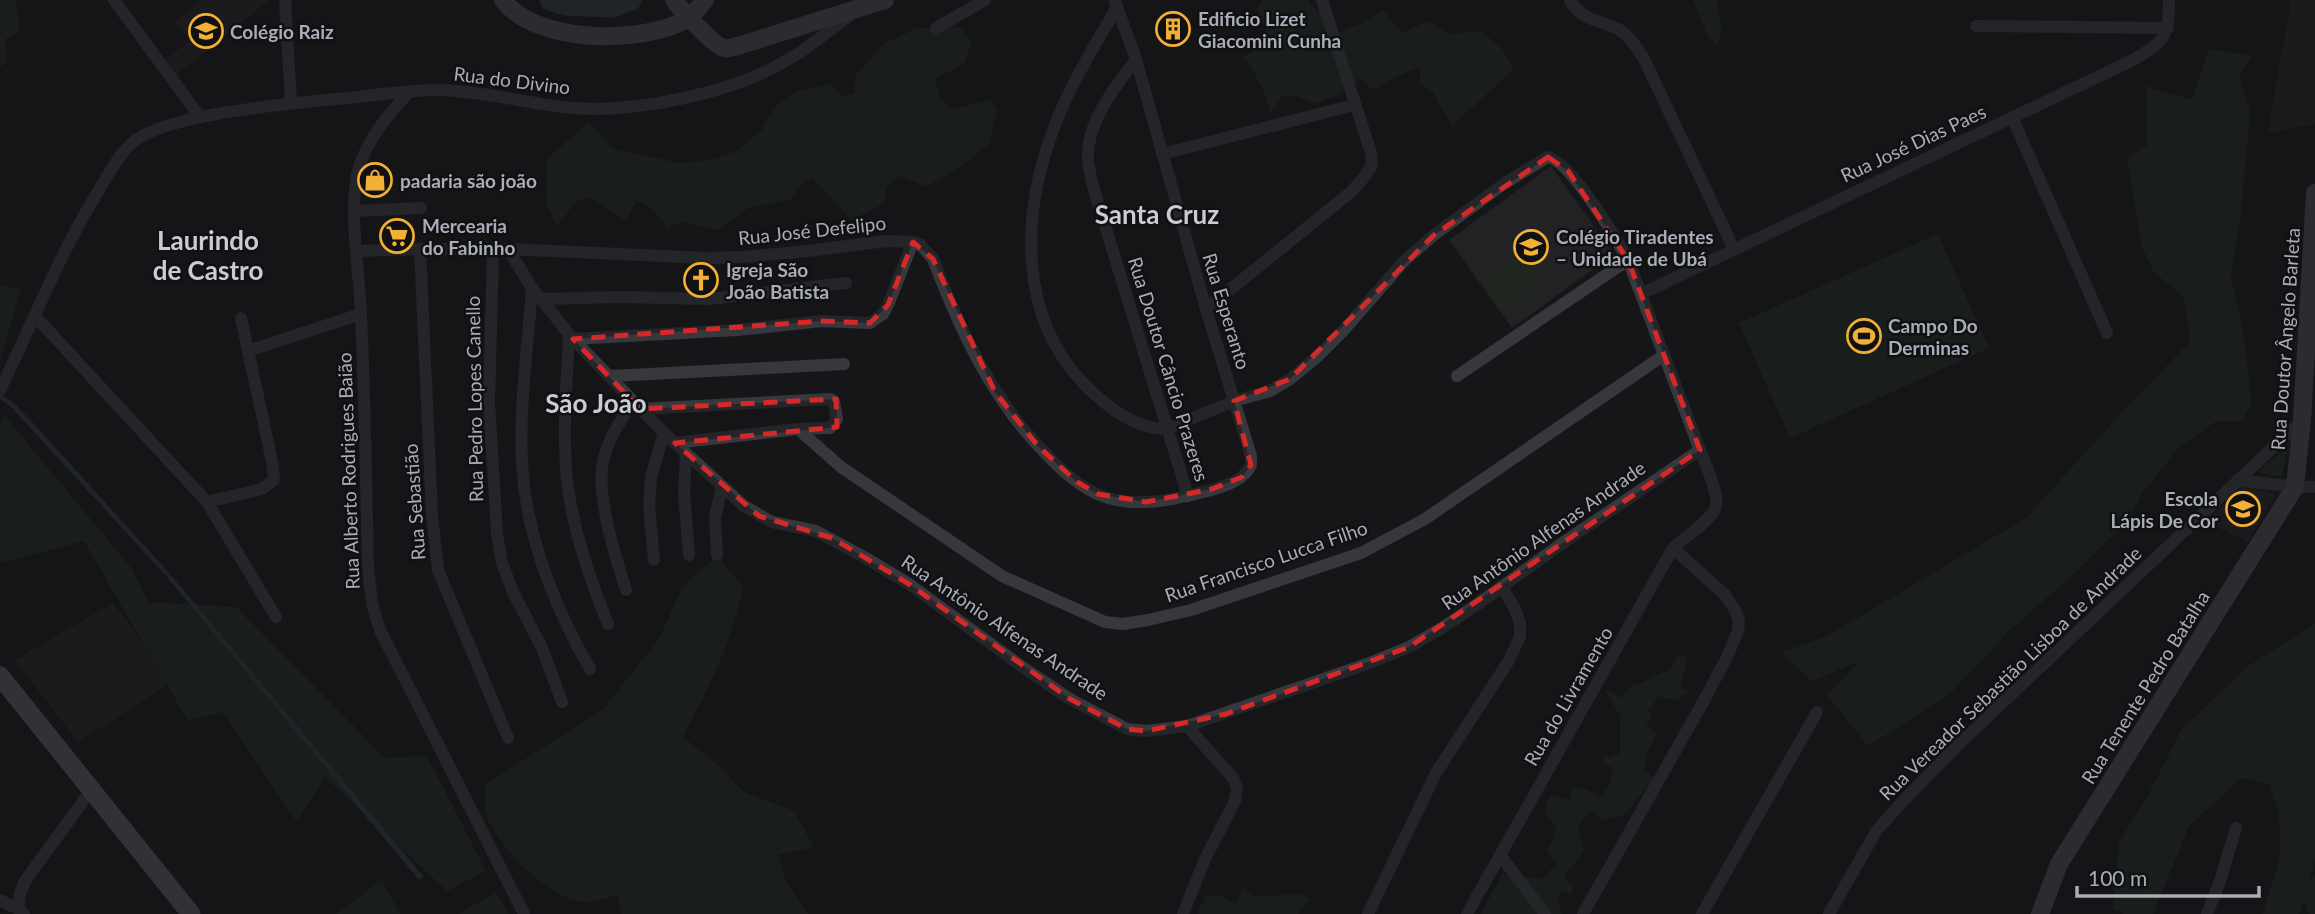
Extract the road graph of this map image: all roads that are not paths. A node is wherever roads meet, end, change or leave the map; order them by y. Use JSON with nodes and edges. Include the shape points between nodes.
{"nodes":[{"id":1,"x":114,"y":0,"type":"edge"},
{"id":2,"x":285,"y":0,"type":"edge"},
{"id":3,"x":503,"y":0,"type":"edge"},
{"id":4,"x":705,"y":0,"type":"edge"},
{"id":5,"x":885,"y":0,"type":"edge"},
{"id":6,"x":985,"y":0,"type":"edge"},
{"id":7,"x":1322,"y":0,"type":"edge"},
{"id":8,"x":1570,"y":0,"type":"edge"},
{"id":9,"x":2169,"y":0,"type":"edge"},
{"id":10,"x":1116,"y":3,"type":"edge"},
{"id":11,"x":858,"y":9,"type":"junction"},
{"id":12,"x":681,"y":10,"type":"edge"},
{"id":13,"x":1976,"y":26,"type":"dead end"},
{"id":14,"x":936,"y":28,"type":"dead end"},
{"id":15,"x":2168,"y":28,"type":"junction"},
{"id":16,"x":1136,"y":60,"type":"junction"},
{"id":17,"x":409,"y":92,"type":"junction"},
{"id":18,"x":291,"y":103,"type":"junction"},
{"id":19,"x":1354,"y":105,"type":"junction"},
{"id":20,"x":200,"y":117,"type":"junction"},
{"id":21,"x":2012,"y":117,"type":"junction"},
{"id":22,"x":1162,"y":154,"type":"junction"},
{"id":23,"x":2315,"y":193,"type":"edge"},
{"id":24,"x":421,"y":208,"type":"dead end"},
{"id":25,"x":355,"y":211,"type":"junction"},
{"id":26,"x":913,"y":242,"type":"junction"},
{"id":27,"x":420,"y":249,"type":"junction"},
{"id":28,"x":508,"y":249,"type":"junction"},
{"id":29,"x":1734,"y":249,"type":"junction"},
{"id":30,"x":493,"y":250,"type":"junction"},
{"id":31,"x":357,"y":251,"type":"junction"},
{"id":32,"x":1628,"y":260,"type":"junction"},
{"id":33,"x":846,"y":283,"type":"dead end"},
{"id":34,"x":533,"y":288,"type":"junction"},
{"id":35,"x":1641,"y":294,"type":"junction"},
{"id":36,"x":542,"y":299,"type":"junction"},
{"id":37,"x":1206,"y":309,"type":"junction"},
{"id":38,"x":361,"y":314,"type":"junction"},
{"id":39,"x":35,"y":316,"type":"junction"},
{"id":40,"x":241,"y":318,"type":"dead end"},
{"id":41,"x":2107,"y":333,"type":"dead end"},
{"id":42,"x":571,"y":336,"type":"junction"},
{"id":43,"x":248,"y":351,"type":"junction"},
{"id":44,"x":1664,"y":355,"type":"junction"},
{"id":45,"x":844,"y":364,"type":"dead end"},
{"id":46,"x":611,"y":376,"type":"junction"},
{"id":47,"x":1457,"y":376,"type":"dead end"},
{"id":48,"x":2,"y":386,"type":"edge"},
{"id":49,"x":1234,"y":401,"type":"junction"},
{"id":50,"x":636,"y":405,"type":"junction"},
{"id":51,"x":2302,"y":420,"type":"junction"},
{"id":52,"x":799,"y":429,"type":"junction"},
{"id":53,"x":1167,"y":429,"type":"junction"},
{"id":54,"x":664,"y":433,"type":"junction"},
{"id":55,"x":675,"y":443,"type":"junction"},
{"id":56,"x":1700,"y":450,"type":"junction"},
{"id":57,"x":686,"y":454,"type":"junction"},
{"id":58,"x":1251,"y":465,"type":"joint"},
{"id":59,"x":2238,"y":480,"type":"junction"},
{"id":60,"x":722,"y":486,"type":"junction"},
{"id":61,"x":2295,"y":487,"type":"junction"},
{"id":62,"x":2315,"y":487,"type":"edge"},
{"id":63,"x":1188,"y":496,"type":"junction"},
{"id":64,"x":207,"y":502,"type":"junction"},
{"id":65,"x":1673,"y":548,"type":"junction"},
{"id":66,"x":689,"y":555,"type":"dead end"},
{"id":67,"x":717,"y":555,"type":"dead end"},
{"id":68,"x":653,"y":560,"type":"dead end"},
{"id":69,"x":1502,"y":587,"type":"junction"},
{"id":70,"x":626,"y":590,"type":"dead end"},
{"id":71,"x":276,"y":617,"type":"dead end"},
{"id":72,"x":608,"y":624,"type":"dead end"},
{"id":73,"x":590,"y":669,"type":"dead end"},
{"id":74,"x":1,"y":674,"type":"edge"},
{"id":75,"x":562,"y":702,"type":"dead end"},
{"id":76,"x":1817,"y":712,"type":"dead end"},
{"id":77,"x":1187,"y":726,"type":"junction"},
{"id":78,"x":508,"y":738,"type":"dead end"},
{"id":79,"x":92,"y":789,"type":"junction"},
{"id":80,"x":2236,"y":828,"type":"dead end"},
{"id":81,"x":1500,"y":855,"type":"junction"},
{"id":82,"x":0,"y":900,"type":"edge"},
{"id":83,"x":21,"y":912,"type":"edge"},
{"id":84,"x":191,"y":914,"type":"edge"},
{"id":85,"x":524,"y":914,"type":"edge"},
{"id":86,"x":1183,"y":914,"type":"edge"},
{"id":87,"x":1368,"y":914,"type":"edge"},
{"id":88,"x":1467,"y":914,"type":"edge"},
{"id":89,"x":1545,"y":914,"type":"edge"},
{"id":90,"x":1583,"y":914,"type":"edge"},
{"id":91,"x":1702,"y":914,"type":"edge"},
{"id":92,"x":1829,"y":914,"type":"edge"},
{"id":93,"x":2040,"y":914,"type":"edge"},
{"id":94,"x":2207,"y":914,"type":"edge"}],
"edges":[{"from":1,"to":20,"type":"street"},
{"from":2,"to":18,"type":"street"},
{"from":3,"to":12,"type":"street","via":[[532,22],[563,33],[596,37],[659,30]]},
{"from":4,"to":12,"type":"street"},
{"from":5,"to":11,"type":"street"},
{"from":6,"to":14,"type":"street"},
{"from":7,"to":19,"type":"street"},
{"from":8,"to":29,"type":"street","via":[[1581,14],[1619,30],[1644,59]]},
{"from":9,"to":15,"type":"street"},
{"from":10,"to":16,"type":"street","name":"Rua Esperanto"},
{"from":10,"to":53,"type":"street","via":[[1055,125],[1041,170],[1030,244],[1034,286],[1044,325],[1077,376],[1127,418]]},
{"from":11,"to":12,"type":"street","via":[[725,48]]},
{"from":11,"to":17,"type":"street","name":"Rua do Divino","via":[[788,60],[748,79],[654,103],[615,109],[565,108],[438,90]]},
{"from":13,"to":15,"type":"street"},
{"from":15,"to":21,"type":"street","name":"Rua José Dias Paes","via":[[2163,39],[2145,53]]},
{"from":16,"to":22,"type":"street","name":"Rua Esperanto"},
{"from":16,"to":53,"type":"street","name":"Rua Doutor Câncio Prazeres","via":[[1098,118],[1088,160]]},
{"from":17,"to":18,"type":"street","name":"Rua do Divino"},
{"from":17,"to":25,"type":"street","name":"Rua Alberto Rodrigues Baião","via":[[371,140],[358,169]]},
{"from":18,"to":20,"type":"street","name":"Rua do Divino"},
{"from":19,"to":22,"type":"street"},
{"from":19,"to":37,"type":"street","via":[[1371,153],[1372,165],[1366,176]]},
{"from":20,"to":39,"type":"street","name":"Rua do Divino","via":[[140,136],[121,156],[88,208]]},
{"from":21,"to":29,"type":"street","name":"Rua José Dias Paes"},
{"from":21,"to":41,"type":"street"},
{"from":22,"to":37,"type":"street","name":"Rua Esperanto"},
{"from":23,"to":51,"type":"street","name":"Rua Doutor Ângelo Barleta"},
{"from":24,"to":25,"type":"street"},
{"from":25,"to":31,"type":"street","name":"Rua Alberto Rodrigues Baião"},
{"from":26,"to":28,"type":"street","name":"Rua José Defelipo","via":[[886,240],[707,258]]},
{"from":26,"to":42,"type":"street","via":[[888,305],[870,323],[822,321],[737,330]]},
{"from":26,"to":63,"type":"street","name":"Rua José Defelipo","via":[[933,258],[974,355],[995,392],[1058,466],[1098,494],[1119,500],[1146,502]]},
{"from":27,"to":30,"type":"street","name":"Rua José Defelipo"},
{"from":27,"to":31,"type":"street","name":"Rua José Defelipo"},
{"from":27,"to":78,"type":"street","name":"Rua Sebastião","via":[[438,570]]},
{"from":28,"to":30,"type":"street","name":"Rua José Defelipo"},
{"from":28,"to":34,"type":"street","name":"Rua Antônio Alfenas Andrade"},
{"from":29,"to":35,"type":"street","name":"Rua José Dias Paes"},
{"from":30,"to":75,"type":"street","name":"Rua Pedro Lopes Canello","via":[[489,402],[497,534],[513,592],[542,648]]},
{"from":31,"to":38,"type":"street","name":"Rua Alberto Rodrigues Baião"},
{"from":32,"to":35,"type":"street"},
{"from":32,"to":47,"type":"street"},
{"from":32,"to":49,"type":"street","via":[[1568,171],[1548,157],[1434,235],[1404,261],[1334,340],[1290,379],[1270,391]]},
{"from":33,"to":36,"type":"street","via":[[709,299]]},
{"from":34,"to":36,"type":"street","name":"Rua Antônio Alfenas Andrade"},
{"from":34,"to":73,"type":"street","via":[[523,416],[527,510],[552,591]]},
{"from":35,"to":44,"type":"street"},
{"from":36,"to":42,"type":"street","name":"Rua Antônio Alfenas Andrade"},
{"from":37,"to":49,"type":"street","name":"Rua Esperanto"},
{"from":38,"to":43,"type":"street"},
{"from":38,"to":85,"type":"street","name":"Rua Alberto Rodrigues Baião","via":[[372,604],[390,651]]},
{"from":39,"to":48,"type":"street"},
{"from":39,"to":64,"type":"street"},
{"from":40,"to":43,"type":"street"},
{"from":42,"to":46,"type":"street","name":"Rua Antônio Alfenas Andrade"},
{"from":42,"to":72,"type":"street","via":[[566,472],[588,573]]},
{"from":43,"to":64,"type":"street","via":[[274,480],[262,489]]},
{"from":44,"to":52,"type":"street","name":"Rua Francisco Lucca Filho","via":[[1425,519],[1361,553],[1191,610],[1122,624],[1087,616],[1002,576],[841,467]]},
{"from":44,"to":56,"type":"street"},
{"from":45,"to":46,"type":"street"},
{"from":46,"to":50,"type":"street","name":"Rua Antônio Alfenas Andrade"},
{"from":49,"to":53,"type":"street"},
{"from":49,"to":58,"type":"street","name":"Rua Esperanto"},
{"from":50,"to":52,"type":"street","via":[[834,401],[834,426]]},
{"from":50,"to":54,"type":"street","name":"Rua Antônio Alfenas Andrade"},
{"from":50,"to":70,"type":"street","via":[[611,439],[603,461],[608,527]]},
{"from":51,"to":59,"type":"street","name":"Rua Vereador Sebastião Lisboa de Andrade"},
{"from":51,"to":61,"type":"street","name":"Rua Doutor Ângelo Barleta"},
{"from":52,"to":55,"type":"street"},
{"from":53,"to":63,"type":"street","name":"Rua Doutor Câncio Prazeres"},
{"from":54,"to":55,"type":"street","name":"Rua Antônio Alfenas Andrade"},
{"from":54,"to":68,"type":"street","via":[[650,486]]},
{"from":55,"to":57,"type":"street","name":"Rua Antônio Alfenas Andrade"},
{"from":56,"to":65,"type":"street","name":"Rua do Livramento","via":[[1716,508]]},
{"from":56,"to":69,"type":"street","name":"Rua Antônio Alfenas Andrade"},
{"from":57,"to":60,"type":"street","name":"Rua Antônio Alfenas Andrade"},
{"from":57,"to":66,"type":"street"},
{"from":58,"to":63,"type":"street","name":"Rua José Defelipo","via":[[1242,477]]},
{"from":59,"to":61,"type":"street"},
{"from":59,"to":92,"type":"street","name":"Rua Vereador Sebastião Lisboa de Andrade","via":[[1903,800],[1877,830]]},
{"from":60,"to":67,"type":"street","via":[[715,518]]},
{"from":60,"to":77,"type":"street","name":"Rua Antônio Alfenas Andrade","via":[[759,516],[816,531],[909,584],[1070,699],[1127,729],[1146,732]]},
{"from":61,"to":62,"type":"street"},
{"from":61,"to":93,"type":"street","name":"Rua Tenente Pedro Batalha","via":[[2059,864]]},
{"from":64,"to":71,"type":"street"},
{"from":65,"to":81,"type":"street","name":"Rua do Livramento"},
{"from":65,"to":90,"type":"street","via":[[1725,595],[1739,620],[1738,631]]},
{"from":69,"to":77,"type":"street","name":"Rua Antônio Alfenas Andrade","via":[[1409,647]]},
{"from":69,"to":87,"type":"street","via":[[1515,609],[1520,637],[1436,773]]},
{"from":74,"to":79,"type":"main road"},
{"from":76,"to":91,"type":"street"},
{"from":77,"to":86,"type":"street","via":[[1233,778],[1237,789]]},
{"from":79,"to":83,"type":"street","via":[[25,881]]},
{"from":79,"to":84,"type":"main road"},
{"from":80,"to":94,"type":"street"},
{"from":81,"to":88,"type":"street","name":"Rua do Livramento"},
{"from":81,"to":89,"type":"street"},
{"from":82,"to":83,"type":"street"}]}
